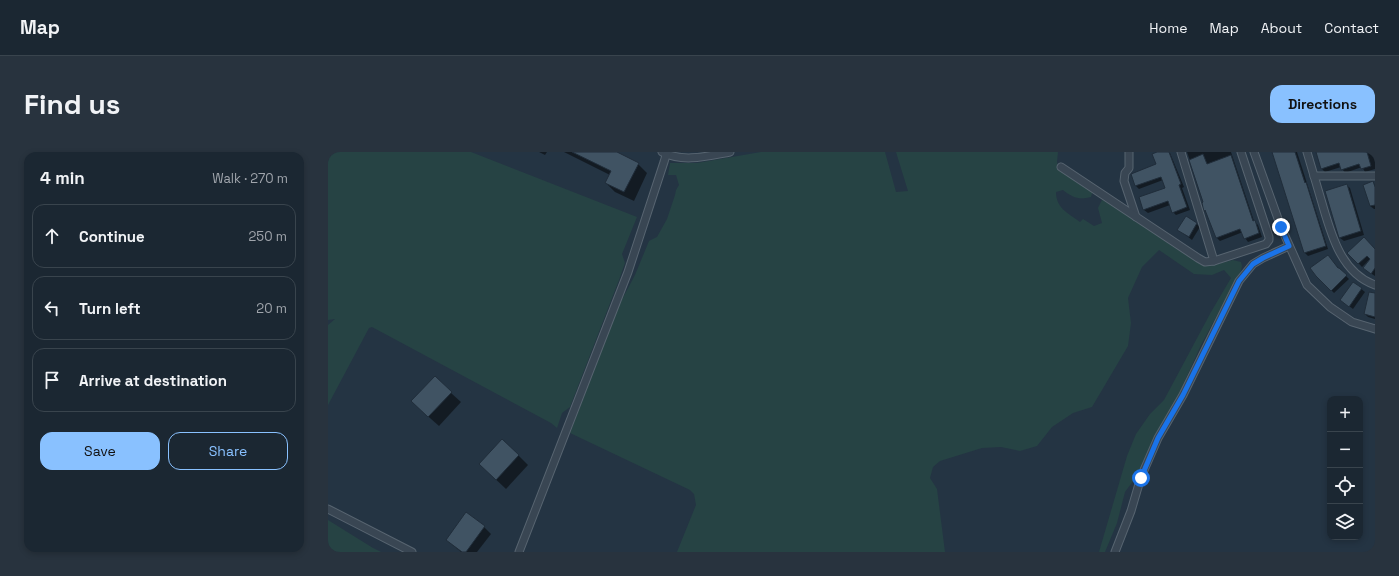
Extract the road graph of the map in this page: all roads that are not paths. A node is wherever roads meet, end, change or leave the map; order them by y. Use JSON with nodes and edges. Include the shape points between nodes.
{"nodes":[{"id":1,"x":730,"y":152,"type":"edge"},
{"id":2,"x":1129,"y":152,"type":"edge"},
{"id":3,"x":1181,"y":152,"type":"edge"},
{"id":4,"x":1240,"y":152,"type":"edge"},
{"id":5,"x":1254,"y":152,"type":"edge"},
{"id":6,"x":1307,"y":152,"type":"edge"},
{"id":7,"x":665,"y":153,"type":"edge"},
{"id":8,"x":1062,"y":167,"type":"dead end"},
{"id":9,"x":1314,"y":176,"type":"junction"},
{"id":10,"x":1375,"y":176,"type":"edge"},
{"id":11,"x":1136,"y":217,"type":"junction"},
{"id":12,"x":1289,"y":246,"type":"junction"},
{"id":13,"x":1214,"y":261,"type":"junction"},
{"id":14,"x":1375,"y":285,"type":"edge"},
{"id":15,"x":1375,"y":329,"type":"edge"},
{"id":16,"x":328,"y":509,"type":"edge"},
{"id":17,"x":412,"y":552,"type":"edge"},
{"id":18,"x":519,"y":552,"type":"edge"},
{"id":19,"x":1115,"y":552,"type":"edge"}],
"edges":[{"from":1,"to":7,"type":"street","via":[[687,158]]},
{"from":2,"to":11,"type":"street","via":[[1129,168],[1124,181]]},
{"from":3,"to":13,"type":"street"},
{"from":4,"to":13,"type":"street","via":[[1269,240],[1266,244]]},
{"from":5,"to":12,"type":"street"},
{"from":6,"to":9,"type":"street"},
{"from":7,"to":18,"type":"street","via":[[628,272]]},
{"from":8,"to":11,"type":"street"},
{"from":9,"to":10,"type":"street"},
{"from":9,"to":14,"type":"street","via":[[1339,252],[1361,278]]},
{"from":11,"to":13,"type":"street","via":[[1205,262]]},
{"from":12,"to":15,"type":"street","via":[[1307,285],[1330,307],[1352,322]]},
{"from":12,"to":19,"type":"street","via":[[1253,264],[1239,281],[1183,395],[1158,438]]},
{"from":16,"to":17,"type":"street"}]}
